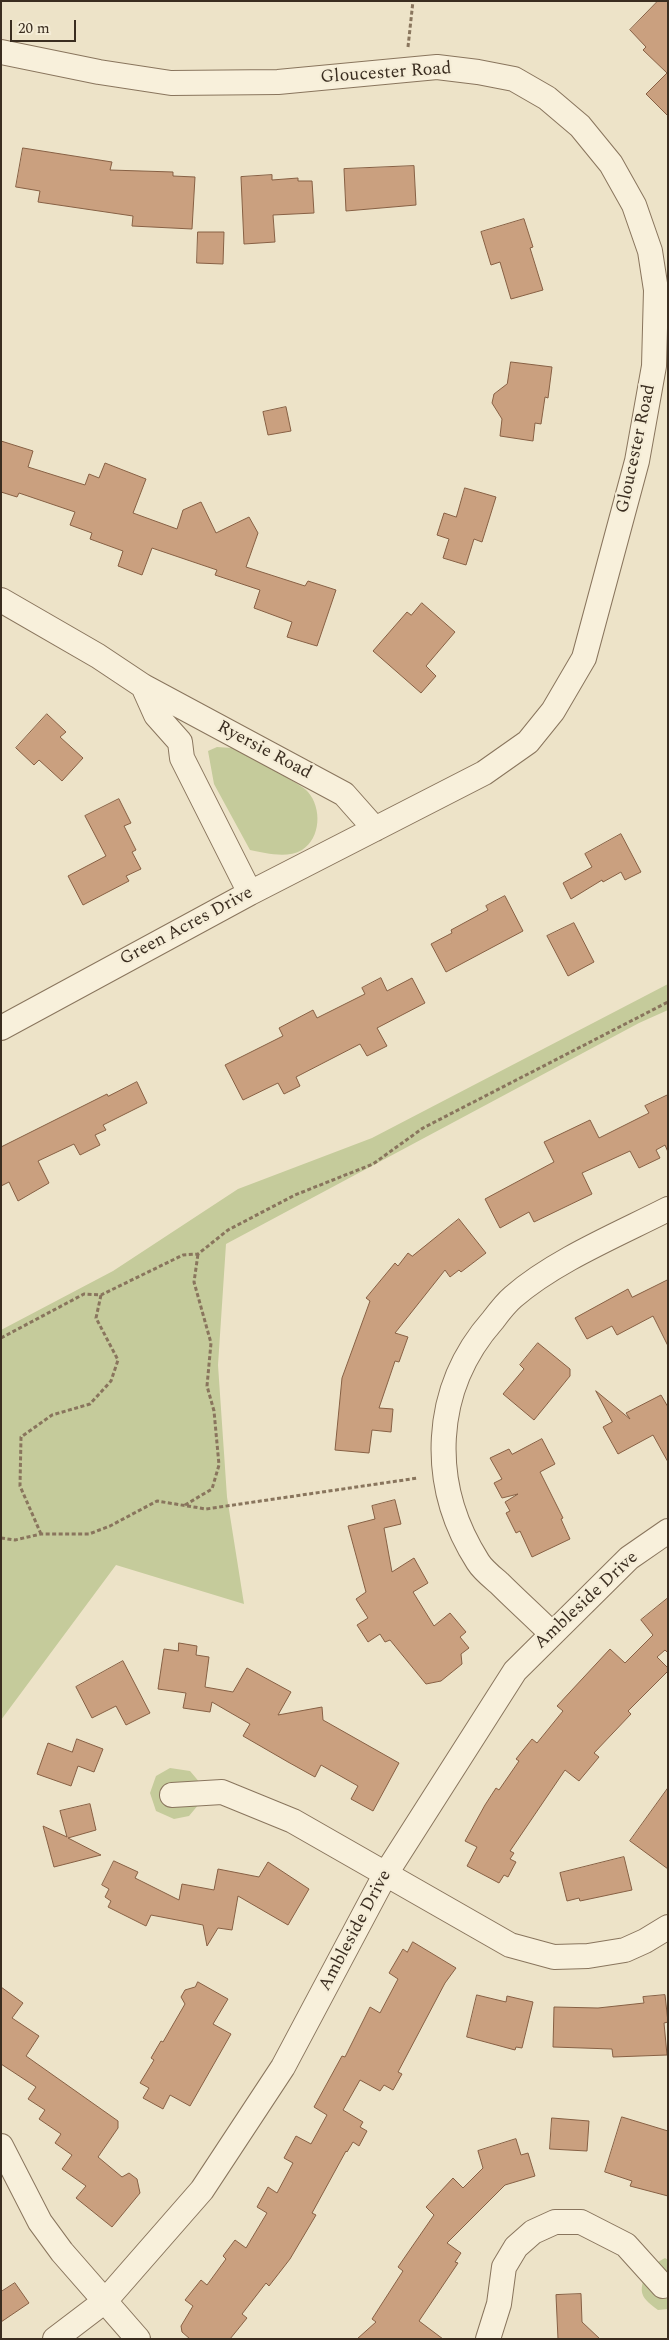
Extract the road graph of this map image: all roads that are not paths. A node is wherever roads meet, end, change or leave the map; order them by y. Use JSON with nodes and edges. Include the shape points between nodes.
{"nodes":[{"id":1,"x":1,"y":52,"type":"edge"},
{"id":2,"x":1,"y":600,"type":"edge"},
{"id":3,"x":143,"y":686,"type":"junction"},
{"id":4,"x":375,"y":829,"type":"junction"},
{"id":5,"x":250,"y":893,"type":"junction"},
{"id":6,"x":1,"y":1028,"type":"edge"},
{"id":7,"x":668,"y":1209,"type":"edge"},
{"id":8,"x":668,"y":1531,"type":"edge"},
{"id":9,"x":551,"y":1633,"type":"junction"},
{"id":10,"x":172,"y":1795,"type":"dead end"},
{"id":11,"x":385,"y":1875,"type":"junction"},
{"id":12,"x":668,"y":1926,"type":"edge"},
{"id":13,"x":1,"y":2146,"type":"edge"},
{"id":14,"x":663,"y":2286,"type":"dead end"},
{"id":15,"x":105,"y":2301,"type":"junction"},
{"id":16,"x":55,"y":2339,"type":"edge"},
{"id":17,"x":138,"y":2339,"type":"edge"},
{"id":18,"x":488,"y":2339,"type":"edge"}],
"edges":[{"from":1,"to":4,"type":"street","name":"Gloucester Road","via":[[171,83],[278,82],[437,68],[514,79],[546,98],[580,126],[610,164],[634,205],[650,251],[656,290],[654,366],[637,461],[584,658],[553,710],[528,742],[484,773]]},
{"from":2,"to":3,"type":"street","name":"Ryersie Road"},
{"from":3,"to":4,"type":"street","name":"Ryersie Road","via":[[344,794]]},
{"from":3,"to":5,"type":"street","via":[[156,715],[180,742],[182,758]]},
{"from":4,"to":5,"type":"street","name":"Green Acres Drive"},
{"from":5,"to":6,"type":"street","name":"Green Acres Drive"},
{"from":7,"to":9,"type":"street","via":[[560,1265],[513,1297],[480,1335],[458,1373],[448,1405],[443,1456],[447,1489],[460,1530],[479,1564]]},
{"from":8,"to":9,"type":"street","name":"Ambleside Drive","via":[[629,1558]]},
{"from":9,"to":11,"type":"street","name":"Ambleside Drive","via":[[515,1671]]},
{"from":10,"to":11,"type":"street","via":[[222,1792],[293,1822]]},
{"from":11,"to":12,"type":"street","via":[[510,1944],[554,1958],[624,1950]]},
{"from":11,"to":15,"type":"street","name":"Ambleside Drive","via":[[277,2076],[202,2190]]},
{"from":13,"to":15,"type":"street","via":[[40,2222]]},
{"from":14,"to":18,"type":"street","via":[[626,2245],[581,2222],[555,2222],[533,2232],[516,2247],[504,2267]]},
{"from":15,"to":16,"type":"street","name":"Ambleside Drive"},
{"from":15,"to":17,"type":"street"}]}
